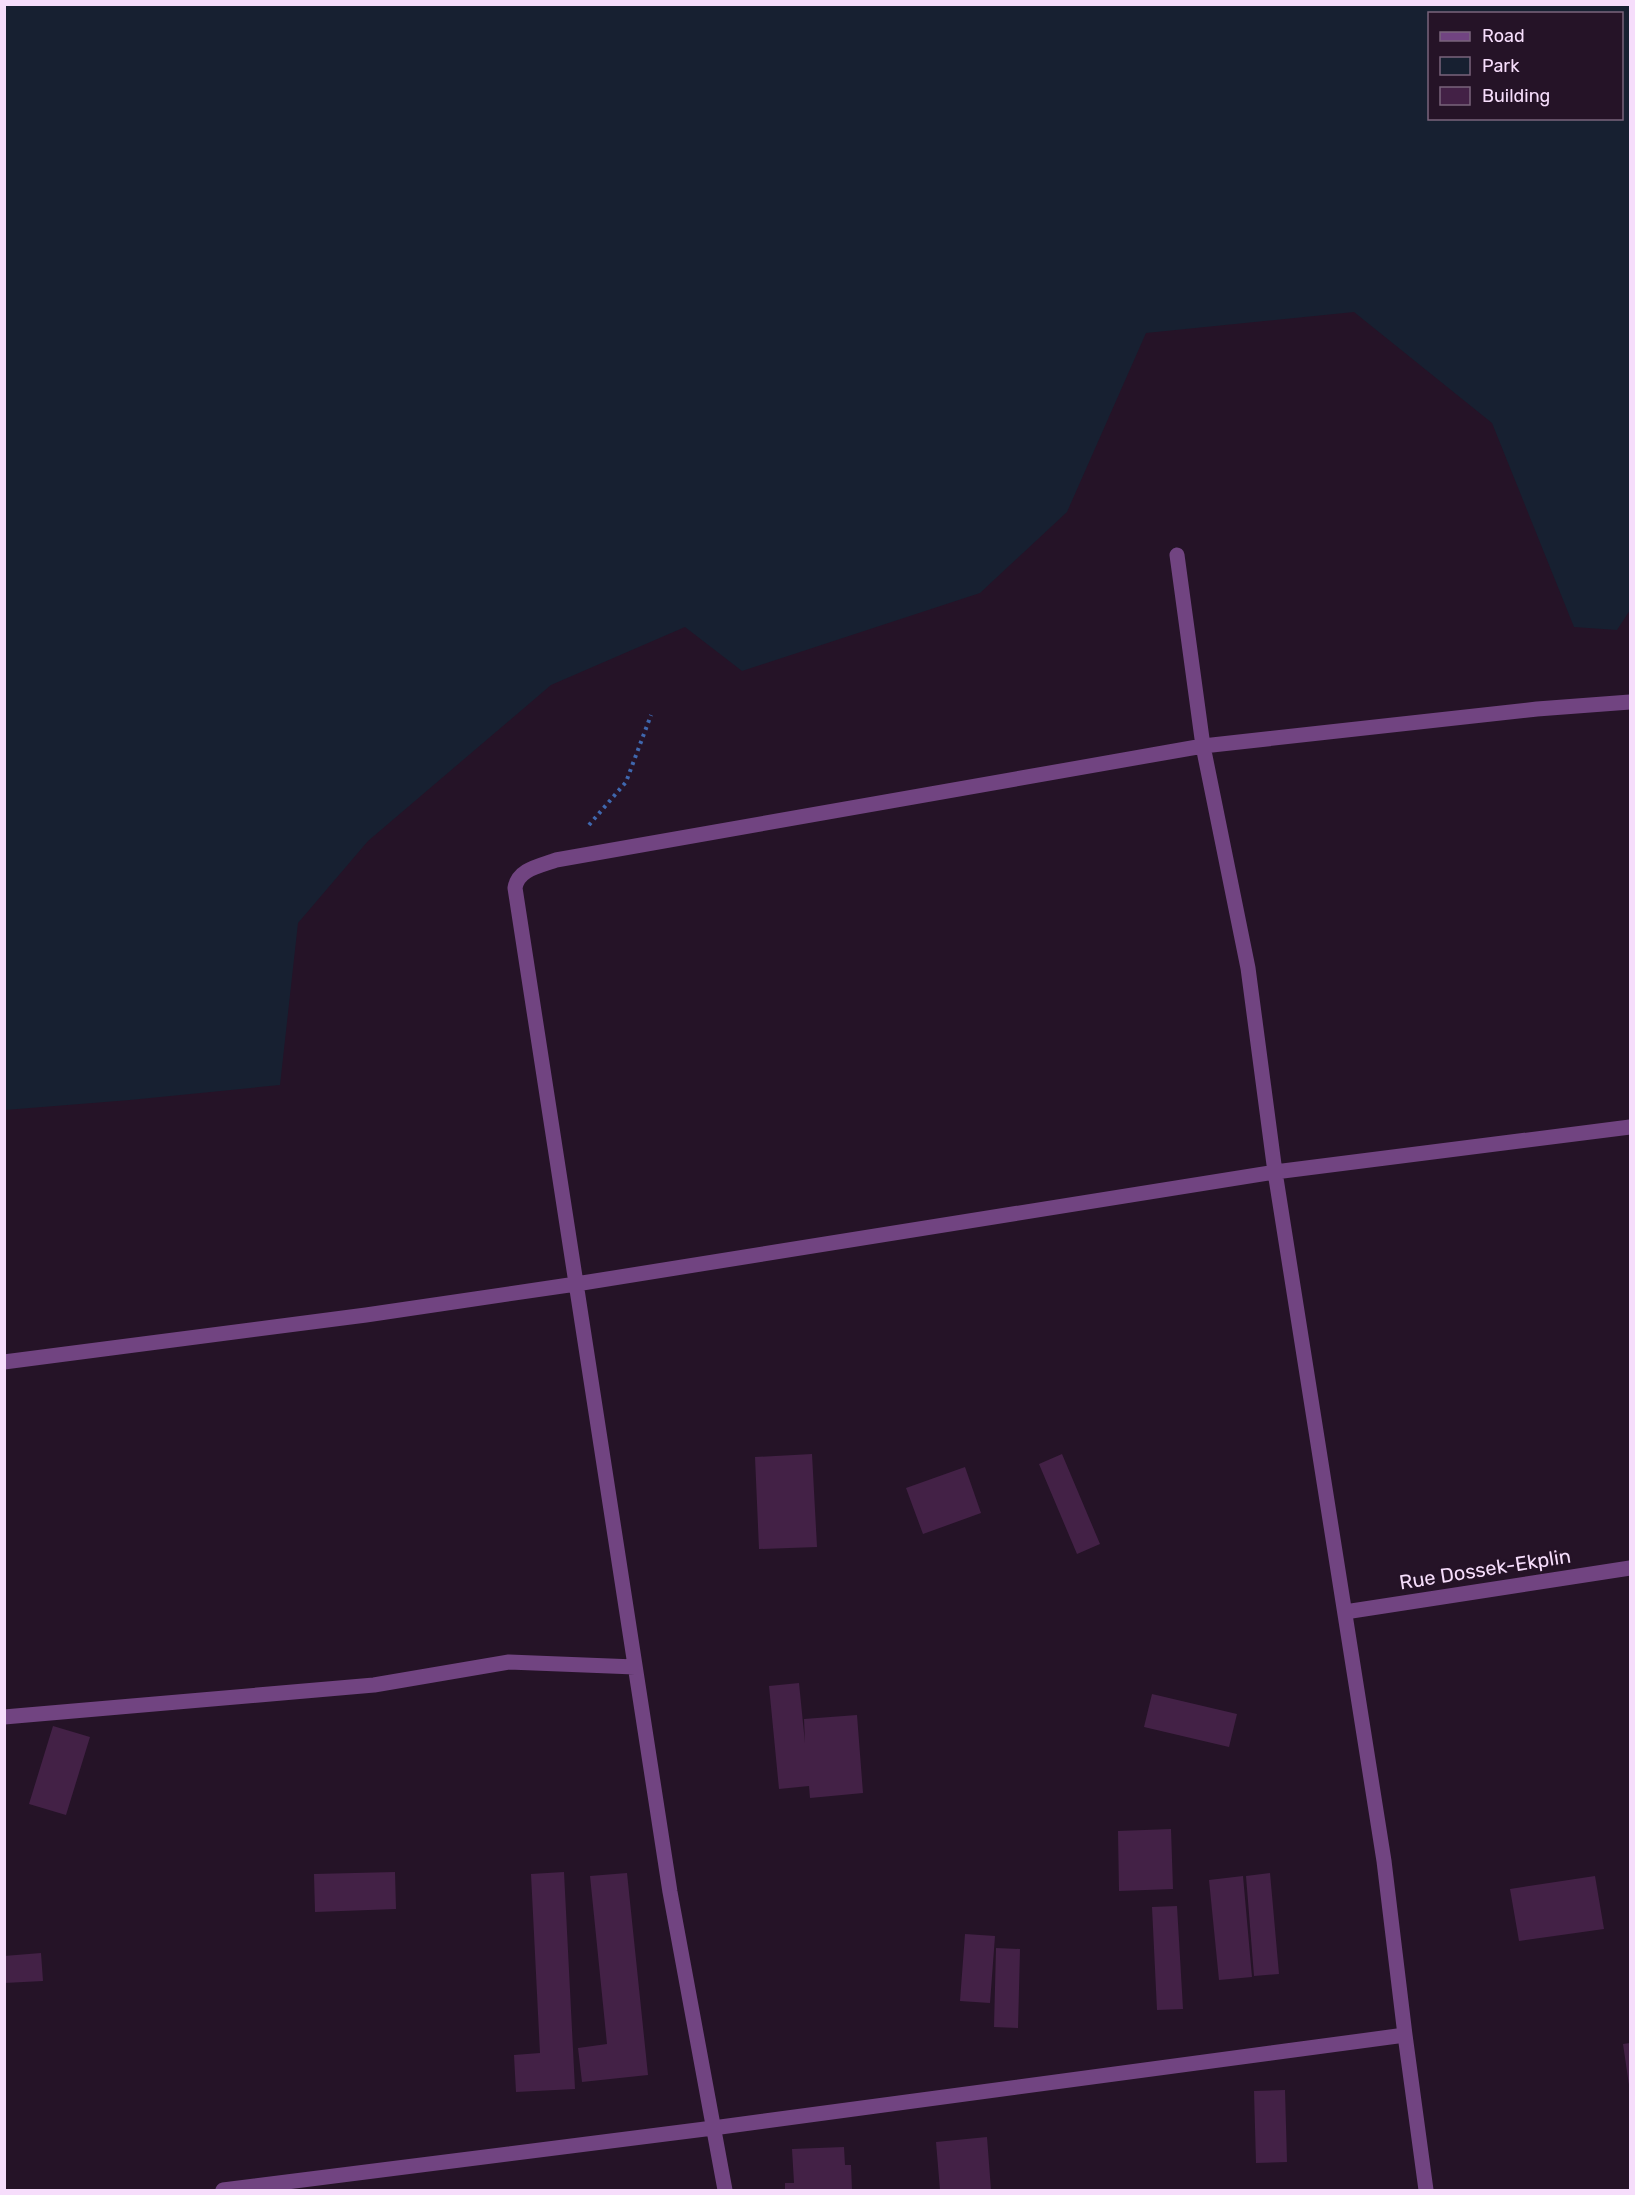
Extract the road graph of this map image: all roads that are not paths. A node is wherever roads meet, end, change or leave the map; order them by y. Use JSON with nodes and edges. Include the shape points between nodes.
{"nodes":[{"id":1,"x":1177,"y":555,"type":"dead end"},
{"id":2,"x":1630,"y":702,"type":"edge"},
{"id":3,"x":1203,"y":746,"type":"junction"},
{"id":4,"x":1630,"y":1127,"type":"edge"},
{"id":5,"x":1275,"y":1172,"type":"junction"},
{"id":6,"x":576,"y":1284,"type":"junction"},
{"id":7,"x":4,"y":1362,"type":"edge"},
{"id":8,"x":1630,"y":1568,"type":"edge"},
{"id":9,"x":1345,"y":1612,"type":"junction"},
{"id":10,"x":635,"y":1667,"type":"junction"},
{"id":11,"x":4,"y":1717,"type":"edge"},
{"id":12,"x":1405,"y":2035,"type":"junction"},
{"id":13,"x":713,"y":2128,"type":"junction"},
{"id":14,"x":223,"y":2190,"type":"edge"},
{"id":15,"x":725,"y":2190,"type":"edge"},
{"id":16,"x":1426,"y":2190,"type":"edge"}],
"edges":[{"from":1,"to":3,"type":"street"},
{"from":2,"to":3,"type":"street"},
{"from":3,"to":5,"type":"street","via":[[1248,968]]},
{"from":3,"to":6,"type":"street","via":[[556,860],[522,873],[515,888]]},
{"from":4,"to":5,"type":"street"},
{"from":5,"to":6,"type":"street"},
{"from":5,"to":9,"type":"street"},
{"from":6,"to":7,"type":"street"},
{"from":6,"to":10,"type":"street"},
{"from":8,"to":9,"type":"street","name":"Rue Dossek-Ekplin"},
{"from":9,"to":12,"type":"street","via":[[1384,1861]]},
{"from":10,"to":11,"type":"street","via":[[509,1662],[374,1685]]},
{"from":10,"to":13,"type":"street","via":[[670,1892]]},
{"from":12,"to":13,"type":"street"},
{"from":12,"to":16,"type":"street"},
{"from":13,"to":14,"type":"street"},
{"from":13,"to":15,"type":"street"}]}
